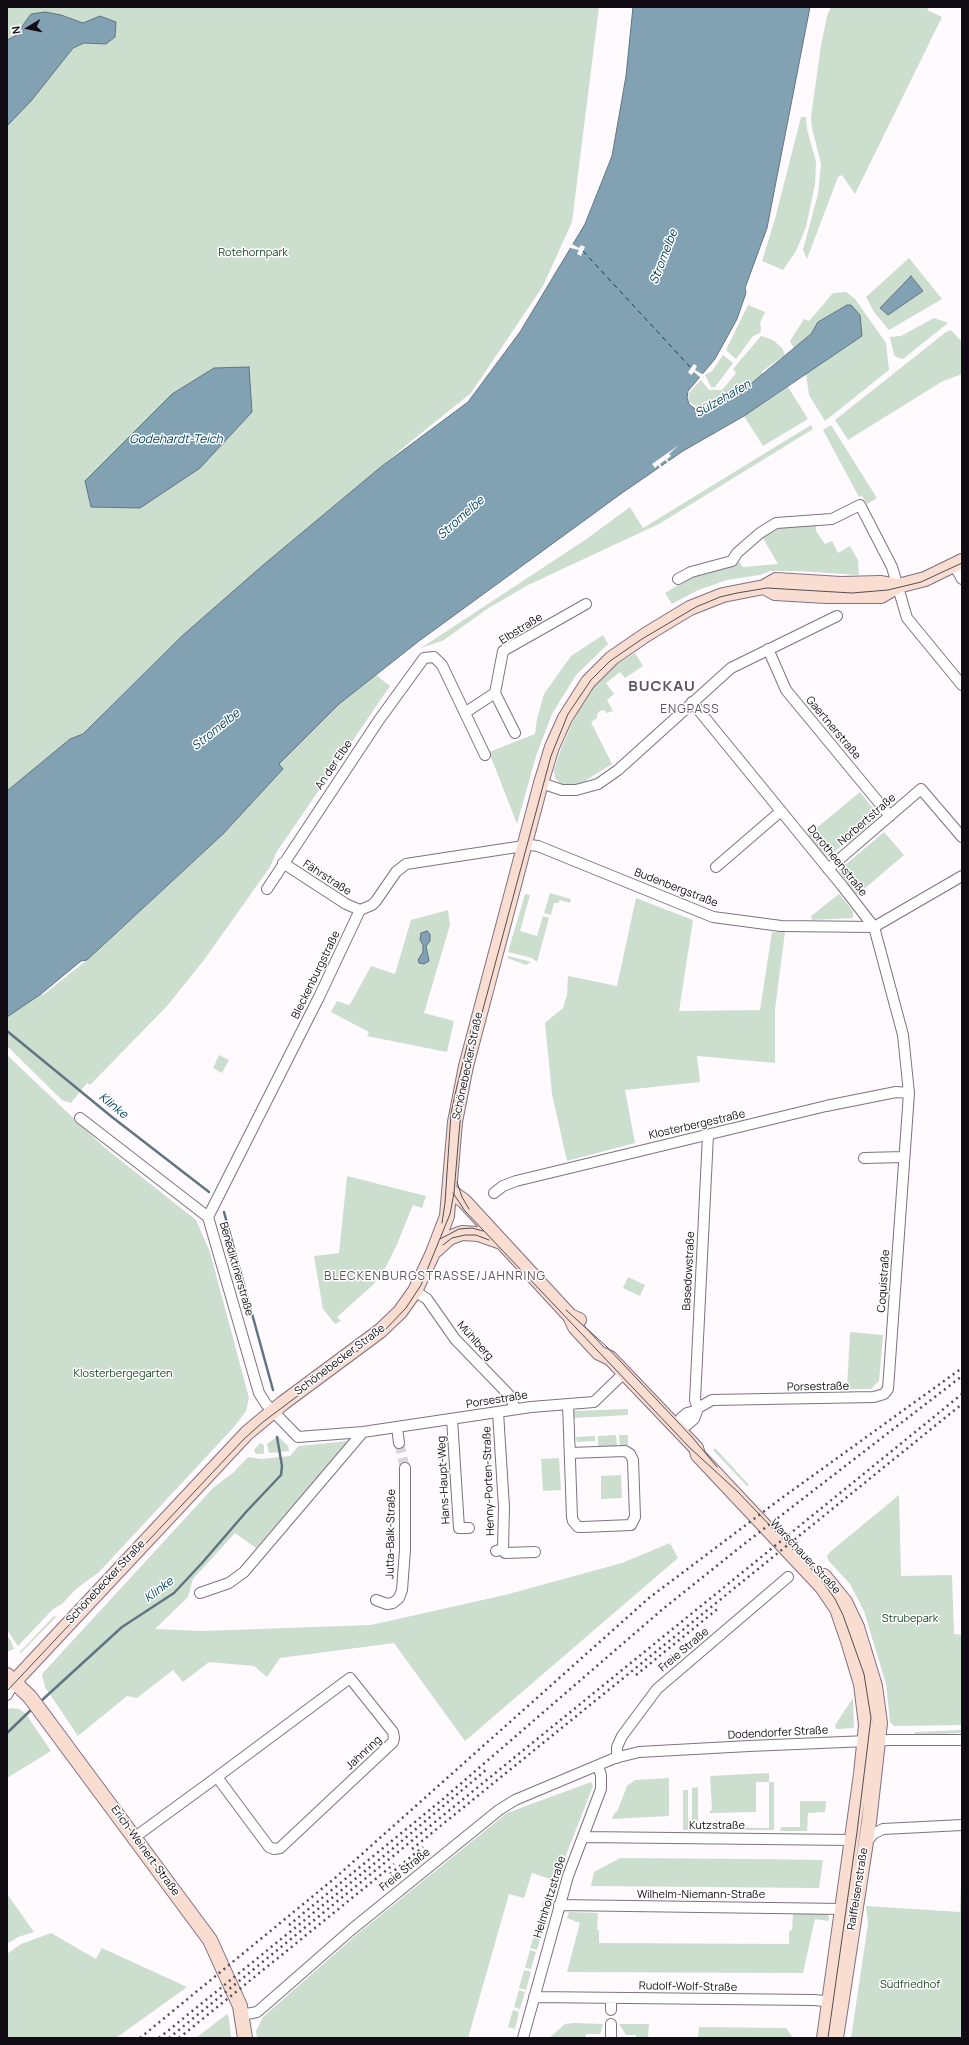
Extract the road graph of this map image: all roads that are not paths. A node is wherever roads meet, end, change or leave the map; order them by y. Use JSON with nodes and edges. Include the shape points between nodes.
{"nodes":[{"id":1,"x":958,"y":563,"type":"edge"},
{"id":2,"x":678,"y":579,"type":"dead end"},
{"id":3,"x":962,"y":579,"type":"edge"},
{"id":4,"x":898,"y":586,"type":"junction"},
{"id":5,"x":586,"y":604,"type":"dead end"},
{"id":6,"x":837,"y":616,"type":"dead end"},
{"id":7,"x":768,"y":648,"type":"junction"},
{"id":8,"x":962,"y":685,"type":"edge"},
{"id":9,"x":495,"y":693,"type":"junction"},
{"id":10,"x":692,"y":702,"type":"junction"},
{"id":11,"x":466,"y":712,"type":"junction"},
{"id":12,"x":515,"y":733,"type":"dead end"},
{"id":13,"x":485,"y":755,"type":"dead end"},
{"id":14,"x":541,"y":783,"type":"junction"},
{"id":15,"x":781,"y":811,"type":"junction"},
{"id":16,"x":890,"y":816,"type":"junction"},
{"id":17,"x":962,"y":837,"type":"edge"},
{"id":18,"x":524,"y":846,"type":"junction"},
{"id":19,"x":283,"y":863,"type":"junction"},
{"id":20,"x":716,"y":868,"type":"dead end"},
{"id":21,"x":828,"y":869,"type":"junction"},
{"id":22,"x":962,"y":876,"type":"edge"},
{"id":23,"x":267,"y":890,"type":"dead end"},
{"id":24,"x":360,"y":910,"type":"junction"},
{"id":25,"x":874,"y":927,"type":"junction"},
{"id":26,"x":909,"y":1093,"type":"junction"},
{"id":27,"x":80,"y":1118,"type":"dead end"},
{"id":28,"x":708,"y":1135,"type":"junction"},
{"id":29,"x":864,"y":1158,"type":"dead end"},
{"id":30,"x":904,"y":1158,"type":"junction"},
{"id":31,"x":450,"y":1191,"type":"junction"},
{"id":32,"x":494,"y":1193,"type":"dead end"},
{"id":33,"x":208,"y":1217,"type":"junction"},
{"id":34,"x":501,"y":1242,"type":"junction"},
{"id":35,"x":433,"y":1253,"type":"junction"},
{"id":36,"x":415,"y":1291,"type":"junction"},
{"id":37,"x":624,"y":1373,"type":"junction"},
{"id":38,"x":874,"y":1397,"type":"joint"},
{"id":39,"x":568,"y":1404,"type":"junction"},
{"id":40,"x":515,"y":1409,"type":"junction"},
{"id":41,"x":697,"y":1409,"type":"junction"},
{"id":42,"x":273,"y":1411,"type":"junction"},
{"id":43,"x":498,"y":1412,"type":"junction"},
{"id":44,"x":452,"y":1419,"type":"junction"},
{"id":45,"x":397,"y":1427,"type":"junction"},
{"id":46,"x":677,"y":1428,"type":"junction"},
{"id":47,"x":363,"y":1432,"type":"junction"},
{"id":48,"x":399,"y":1443,"type":"tunnel mouth"},
{"id":49,"x":570,"y":1453,"type":"junction"},
{"id":50,"x":404,"y":1468,"type":"tunnel mouth"},
{"id":51,"x":469,"y":1528,"type":"dead end"},
{"id":52,"x":536,"y":1552,"type":"dead end"},
{"id":53,"x":788,"y":1576,"type":"dead end"},
{"id":54,"x":200,"y":1593,"type":"dead end"},
{"id":55,"x":376,"y":1600,"type":"dead end"},
{"id":56,"x":9,"y":1679,"type":"edge"},
{"id":57,"x":7,"y":1695,"type":"edge"},
{"id":58,"x":962,"y":1740,"type":"edge"},
{"id":59,"x":872,"y":1741,"type":"junction"},
{"id":60,"x":617,"y":1758,"type":"junction"},
{"id":61,"x":598,"y":1766,"type":"junction"},
{"id":62,"x":217,"y":1777,"type":"junction"},
{"id":63,"x":962,"y":1825,"type":"edge"},
{"id":64,"x":135,"y":1837,"type":"junction"},
{"id":65,"x":582,"y":1837,"type":"junction"},
{"id":66,"x":852,"y":1840,"type":"junction"},
{"id":67,"x":865,"y":1845,"type":"junction"},
{"id":68,"x":862,"y":1868,"type":"junction"},
{"id":69,"x":559,"y":1905,"type":"junction"},
{"id":70,"x":842,"y":1909,"type":"junction"},
{"id":71,"x":534,"y":1997,"type":"junction"},
{"id":72,"x":611,"y":1998,"type":"junction"},
{"id":73,"x":834,"y":2002,"type":"junction"},
{"id":74,"x":611,"y":2010,"type":"dead end"},
{"id":75,"x":242,"y":2015,"type":"junction"},
{"id":76,"x":611,"y":2024,"type":"dead end"},
{"id":77,"x":245,"y":2038,"type":"edge"},
{"id":78,"x":523,"y":2038,"type":"edge"},
{"id":79,"x":611,"y":2038,"type":"edge"},
{"id":80,"x":824,"y":2038,"type":"edge"},
{"id":81,"x":836,"y":2038,"type":"edge"}],
"edges":[{"from":1,"to":3,"type":"street"},
{"from":1,"to":4,"type":"main road","name":"Schönebecker Straße","via":[[925,579]]},
{"from":2,"to":4,"type":"street","via":[[691,572],[732,561],[737,553],[760,533],[776,523],[832,520],[860,505],[892,567]]},
{"from":4,"to":8,"type":"street","via":[[909,621]]},
{"from":4,"to":14,"type":"main road","name":"Schönebecker Straße","via":[[881,596],[856,597],[775,593],[764,587],[736,592],[704,602],[651,631],[620,652],[588,682],[569,709],[552,747]]},
{"from":5,"to":9,"type":"street","name":"Elbstraße","via":[[503,651]]},
{"from":6,"to":7,"type":"street"},
{"from":7,"to":10,"type":"street","via":[[731,668]]},
{"from":7,"to":16,"type":"street","name":"Gaertnerstraße","via":[[786,690]]},
{"from":9,"to":11,"type":"street"},
{"from":9,"to":12,"type":"street"},
{"from":10,"to":14,"type":"street","via":[[618,770],[598,784],[576,790],[562,790]]},
{"from":10,"to":15,"type":"street","name":"Dorotheenstraße"},
{"from":11,"to":13,"type":"street"},
{"from":11,"to":19,"type":"street","name":"An der Elbe","via":[[442,665],[434,657],[426,657],[383,714]]},
{"from":14,"to":18,"type":"main road","name":"Schönebecker Straße"},
{"from":15,"to":20,"type":"street"},
{"from":15,"to":21,"type":"street","name":"Dorotheenstraße"},
{"from":16,"to":17,"type":"street","name":"Norbertstraße","via":[[921,790]]},
{"from":16,"to":21,"type":"street","name":"Norbertstraße"},
{"from":18,"to":24,"type":"street","via":[[406,864],[396,872],[376,901]]},
{"from":18,"to":25,"type":"street","name":"Budenbergstraße","via":[[539,846],[713,917],[781,926]]},
{"from":18,"to":31,"type":"main road","name":"Schönebecker Straße","via":[[464,1072],[455,1122]]},
{"from":19,"to":23,"type":"street","name":"An der Elbe"},
{"from":19,"to":24,"type":"street","name":"Fährstraße","via":[[346,904]]},
{"from":21,"to":25,"type":"street","name":"Dorotheenstraße"},
{"from":22,"to":25,"type":"street"},
{"from":24,"to":33,"type":"street","name":"Bleckenburgstraße"},
{"from":25,"to":26,"type":"street","name":"Coquistraße","via":[[903,1036]]},
{"from":26,"to":28,"type":"street","name":"Klosterbergestraße","via":[[896,1092],[826,1106]]},
{"from":26,"to":30,"type":"street","name":"Coquistraße"},
{"from":27,"to":33,"type":"street","name":"Benediktinerstraße"},
{"from":28,"to":32,"type":"street","name":"Klosterbergestraße","via":[[516,1181]]},
{"from":28,"to":41,"type":"street","name":"Basedowstraße","via":[[695,1400]]},
{"from":29,"to":30,"type":"street"},
{"from":30,"to":38,"type":"street","name":"Coquistraße","via":[[889,1385],[884,1394]]},
{"from":31,"to":34,"type":"main road","name":"Warschauer Straße","via":[[464,1201]]},
{"from":31,"to":35,"type":"main road","name":"Schönebecker Straße","via":[[447,1216]]},
{"from":33,"to":42,"type":"street","name":"Benediktinerstraße","via":[[259,1393]]},
{"from":34,"to":35,"type":"main road","name":"Warschauer Straße","via":[[478,1234],[462,1233],[446,1240]]},
{"from":34,"to":37,"type":"main road","name":"Warschauer Straße","via":[[570,1316],[583,1336],[599,1353],[610,1357]]},
{"from":35,"to":36,"type":"main road","name":"Schönebecker Straße"},
{"from":36,"to":40,"type":"street","name":"Mühlberg","via":[[427,1299],[455,1339],[510,1396]]},
{"from":36,"to":42,"type":"main road","name":"Schönebecker Straße","via":[[400,1312],[380,1331]]},
{"from":37,"to":39,"type":"street","name":"Porsestraße","via":[[594,1402]]},
{"from":37,"to":46,"type":"main road","name":"Warschauer Straße"},
{"from":38,"to":41,"type":"street","name":"Porsestraße","via":[[712,1400]]},
{"from":39,"to":40,"type":"street","name":"Porsestraße"},
{"from":39,"to":49,"type":"street"},
{"from":40,"to":43,"type":"street","name":"Porsestraße"},
{"from":41,"to":46,"type":"street","name":"Porsestraße","via":[[681,1418]]},
{"from":42,"to":47,"type":"street","name":"Porsestraße","via":[[300,1438]]},
{"from":42,"to":56,"type":"main road","name":"Schönebecker Straße","via":[[236,1444]]},
{"from":43,"to":44,"type":"street","name":"Porsestraße"},
{"from":43,"to":52,"type":"street","name":"Henny-Porten-Straße","via":[[504,1507],[499,1550],[505,1554]]},
{"from":44,"to":45,"type":"street","name":"Porsestraße"},
{"from":44,"to":51,"type":"street","name":"Hans-Haupt-Weg","via":[[458,1528]]},
{"from":45,"to":47,"type":"street","name":"Porsestraße"},
{"from":45,"to":48,"type":"street"},
{"from":46,"to":59,"type":"main road","name":"Warschauer Straße","via":[[696,1448],[698,1455],[830,1598],[861,1684]]},
{"from":47,"to":54,"type":"street","via":[[240,1576],[225,1585]]},
{"from":49,"to":49,"type":"street","via":[[572,1517],[575,1524],[582,1527],[628,1526],[633,1523],[633,1460],[630,1454],[624,1451]]},
{"from":50,"to":55,"type":"street","name":"Jutta-Balk-Straße","via":[[405,1550],[402,1590],[399,1598],[393,1603],[387,1604]]},
{"from":53,"to":60,"type":"street","name":"Freie Straße","via":[[657,1688],[622,1736],[617,1747]]},
{"from":56,"to":57,"type":"street"},
{"from":56,"to":64,"type":"main road","name":"Erich-Weinert-Straße","via":[[36,1704]]},
{"from":58,"to":59,"type":"street","name":"Dodendorfer Straße"},
{"from":59,"to":60,"type":"street","name":"Dodendorfer Straße","via":[[639,1752]]},
{"from":59,"to":66,"type":"main road","name":"Raiffeisenstraße"},
{"from":59,"to":67,"type":"main road","name":"Raiffeisenstraße"},
{"from":59,"to":68,"type":"main road","via":[[859,1849]]},
{"from":60,"to":61,"type":"street","name":"Dodendorfer Straße"},
{"from":61,"to":65,"type":"street","name":"Helmholtzstraße","via":[[602,1775],[601,1789]]},
{"from":61,"to":75,"type":"street","name":"Freie Straße","via":[[515,1800],[499,1810],[351,1930],[257,2012]]},
{"from":62,"to":62,"type":"street","name":"Jahnring","via":[[269,1847],[280,1848],[393,1742],[393,1732],[350,1678]]},
{"from":62,"to":64,"type":"street","name":"Jahnring"},
{"from":63,"to":67,"type":"street","via":[[883,1829],[873,1834]]},
{"from":64,"to":75,"type":"main road","name":"Erich-Weinert-Straße","via":[[210,1940]]},
{"from":65,"to":66,"type":"street","name":"Kutzstraße"},
{"from":65,"to":69,"type":"street","name":"Helmholtzstraße"},
{"from":66,"to":70,"type":"main road","name":"Raiffeisenstraße"},
{"from":67,"to":68,"type":"main road","name":"Raiffeisenstraße"},
{"from":68,"to":73,"type":"main road","name":"Raiffeisenstraße"},
{"from":69,"to":70,"type":"street","name":"Wilhelm-Niemann-Straße"},
{"from":69,"to":71,"type":"street","name":"Helmholtzstraße"},
{"from":70,"to":73,"type":"main road","name":"Raiffeisenstraße"},
{"from":71,"to":72,"type":"street","name":"Rudolf-Wolf-Straße"},
{"from":71,"to":78,"type":"street","name":"Helmholtzstraße"},
{"from":72,"to":73,"type":"street","name":"Rudolf-Wolf-Straße"},
{"from":72,"to":74,"type":"street"},
{"from":73,"to":80,"type":"main road","name":"Raiffeisenstraße"},
{"from":73,"to":81,"type":"main road","name":"Raiffeisenstraße"},
{"from":75,"to":77,"type":"main road","name":"Erich-Weinert-Straße"},
{"from":76,"to":79,"type":"street"}]}
